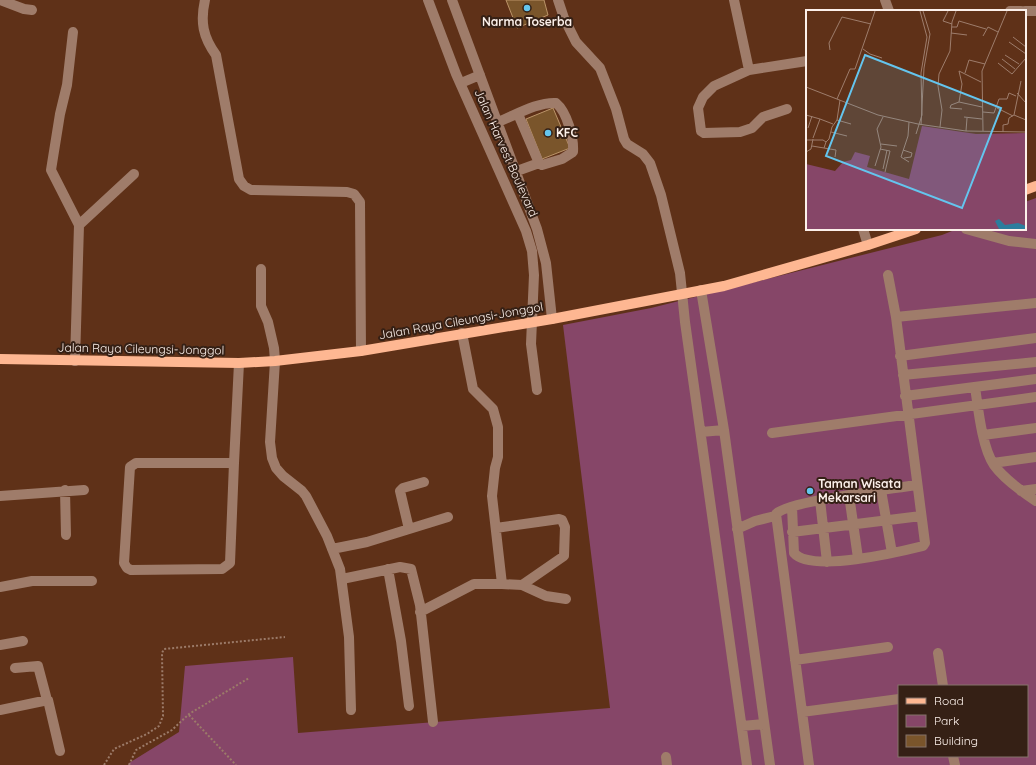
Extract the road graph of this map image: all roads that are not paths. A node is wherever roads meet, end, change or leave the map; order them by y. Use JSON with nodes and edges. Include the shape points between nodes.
{"nodes":[{"id":1,"x":0,"y":0,"type":"edge"},
{"id":2,"x":205,"y":0,"type":"edge"},
{"id":3,"x":428,"y":0,"type":"edge"},
{"id":4,"x":452,"y":0,"type":"edge"},
{"id":5,"x":558,"y":0,"type":"edge"},
{"id":6,"x":734,"y":0,"type":"edge"},
{"id":7,"x":885,"y":0,"type":"edge"},
{"id":8,"x":1009,"y":0,"type":"edge"},
{"id":9,"x":32,"y":10,"type":"dead end"},
{"id":10,"x":889,"y":10,"type":"edge"},
{"id":11,"x":1010,"y":10,"type":"edge"},
{"id":12,"x":73,"y":32,"type":"dead end"},
{"id":13,"x":806,"y":61,"type":"edge"},
{"id":14,"x":749,"y":70,"type":"junction"},
{"id":15,"x":480,"y":75,"type":"junction"},
{"id":16,"x":461,"y":83,"type":"junction"},
{"id":17,"x":787,"y":109,"type":"dead end"},
{"id":18,"x":518,"y":114,"type":"junction"},
{"id":19,"x":498,"y":122,"type":"junction"},
{"id":20,"x":539,"y":163,"type":"junction"},
{"id":21,"x":517,"y":171,"type":"junction"},
{"id":22,"x":134,"y":174,"type":"dead end"},
{"id":23,"x":1036,"y":186,"type":"edge"},
{"id":24,"x":1026,"y":190,"type":"edge"},
{"id":25,"x":79,"y":225,"type":"junction"},
{"id":26,"x":863,"y":230,"type":"edge"},
{"id":27,"x":913,"y":230,"type":"edge"},
{"id":28,"x":970,"y":230,"type":"edge"},
{"id":29,"x":1036,"y":244,"type":"edge"},
{"id":30,"x":868,"y":245,"type":"junction"},
{"id":31,"x":261,"y":269,"type":"dead end"},
{"id":32,"x":888,"y":275,"type":"dead end"},
{"id":33,"x":701,"y":290,"type":"junction"},
{"id":34,"x":684,"y":294,"type":"junction"},
{"id":35,"x":1036,"y":303,"type":"edge"},
{"id":36,"x":896,"y":317,"type":"junction"},
{"id":37,"x":552,"y":318,"type":"junction"},
{"id":38,"x":532,"y":322,"type":"junction"},
{"id":39,"x":462,"y":333,"type":"junction"},
{"id":40,"x":1036,"y":338,"type":"edge"},
{"id":41,"x":361,"y":351,"type":"junction"},
{"id":42,"x":900,"y":356,"type":"junction"},
{"id":43,"x":0,"y":359,"type":"edge"},
{"id":44,"x":75,"y":361,"type":"junction"},
{"id":45,"x":275,"y":361,"type":"junction"},
{"id":46,"x":1036,"y":362,"type":"edge"},
{"id":47,"x":239,"y":363,"type":"junction"},
{"id":48,"x":903,"y":375,"type":"junction"},
{"id":49,"x":1036,"y":379,"type":"edge"},
{"id":50,"x":975,"y":387,"type":"junction"},
{"id":51,"x":537,"y":390,"type":"dead end"},
{"id":52,"x":905,"y":396,"type":"junction"},
{"id":53,"x":1036,"y":397,"type":"edge"},
{"id":54,"x":978,"y":406,"type":"junction"},
{"id":55,"x":908,"y":415,"type":"junction"},
{"id":56,"x":1036,"y":428,"type":"edge"},
{"id":57,"x":724,"y":430,"type":"junction"},
{"id":58,"x":701,"y":432,"type":"junction"},
{"id":59,"x":772,"y":433,"type":"dead end"},
{"id":60,"x":983,"y":435,"type":"junction"},
{"id":61,"x":1036,"y":458,"type":"edge"},
{"id":62,"x":234,"y":463,"type":"junction"},
{"id":63,"x":993,"y":463,"type":"junction"},
{"id":64,"x":424,"y":482,"type":"dead end"},
{"id":65,"x":916,"y":485,"type":"junction"},
{"id":66,"x":1036,"y":489,"type":"edge"},
{"id":67,"x":64,"y":490,"type":"junction"},
{"id":68,"x":84,"y":490,"type":"dead end"},
{"id":69,"x":881,"y":490,"type":"junction"},
{"id":70,"x":1021,"y":491,"type":"junction"},
{"id":71,"x":849,"y":495,"type":"junction"},
{"id":72,"x":0,"y":496,"type":"edge"},
{"id":73,"x":820,"y":500,"type":"junction"},
{"id":74,"x":1036,"y":500,"type":"edge"},
{"id":75,"x":792,"y":507,"type":"junction"},
{"id":76,"x":776,"y":516,"type":"junction"},
{"id":77,"x":921,"y":516,"type":"junction"},
{"id":78,"x":448,"y":517,"type":"dead end"},
{"id":79,"x":885,"y":520,"type":"junction"},
{"id":80,"x":853,"y":524,"type":"junction"},
{"id":81,"x":496,"y":528,"type":"junction"},
{"id":82,"x":823,"y":528,"type":"junction"},
{"id":83,"x":409,"y":530,"type":"junction"},
{"id":84,"x":737,"y":530,"type":"junction"},
{"id":85,"x":792,"y":532,"type":"junction"},
{"id":86,"x":66,"y":535,"type":"dead end"},
{"id":87,"x":332,"y":549,"type":"junction"},
{"id":88,"x":892,"y":553,"type":"junction"},
{"id":89,"x":858,"y":558,"type":"junction"},
{"id":90,"x":827,"y":562,"type":"junction"},
{"id":91,"x":388,"y":570,"type":"junction"},
{"id":92,"x":342,"y":579,"type":"junction"},
{"id":93,"x":92,"y":582,"type":"dead end"},
{"id":94,"x":502,"y":584,"type":"junction"},
{"id":95,"x":522,"y":585,"type":"junction"},
{"id":96,"x":0,"y":587,"type":"edge"},
{"id":97,"x":566,"y":599,"type":"dead end"},
{"id":98,"x":420,"y":612,"type":"junction"},
{"id":99,"x":23,"y":641,"type":"dead end"},
{"id":100,"x":0,"y":645,"type":"edge"},
{"id":101,"x":888,"y":647,"type":"dead end"},
{"id":102,"x":938,"y":653,"type":"dead end"},
{"id":103,"x":795,"y":660,"type":"junction"},
{"id":104,"x":15,"y":668,"type":"dead end"},
{"id":105,"x":943,"y":685,"type":"edge"},
{"id":106,"x":898,"y":699,"type":"edge"},
{"id":107,"x":47,"y":700,"type":"junction"},
{"id":108,"x":409,"y":706,"type":"dead end"},
{"id":109,"x":0,"y":710,"type":"edge"},
{"id":110,"x":351,"y":710,"type":"dead end"},
{"id":111,"x":802,"y":712,"type":"junction"},
{"id":112,"x":432,"y":722,"type":"dead end"},
{"id":113,"x":764,"y":724,"type":"junction"},
{"id":114,"x":742,"y":726,"type":"junction"},
{"id":115,"x":60,"y":751,"type":"dead end"},
{"id":116,"x":747,"y":765,"type":"edge"},
{"id":117,"x":770,"y":765,"type":"edge"},
{"id":118,"x":809,"y":765,"type":"edge"}],
"edges":[{"from":1,"to":9,"type":"street"},
{"from":2,"to":41,"type":"street","via":[[203,30],[216,55],[239,178],[244,186],[251,190],[347,192],[354,194],[360,202]]},
{"from":3,"to":16,"type":"street","name":"Jalan Harvest Boulevard"},
{"from":4,"to":15,"type":"street","name":"Jalan Harvest Boulevard"},
{"from":5,"to":34,"type":"street","via":[[576,42],[600,68],[616,109],[624,139],[650,163],[669,225]]},
{"from":6,"to":14,"type":"street"},
{"from":7,"to":10,"type":"street"},
{"from":8,"to":11,"type":"street"},
{"from":12,"to":25,"type":"street","via":[[67,86],[51,170]]},
{"from":13,"to":14,"type":"street"},
{"from":14,"to":17,"type":"street","via":[[714,86],[703,98],[698,108],[701,131],[740,132],[752,128],[763,117]]},
{"from":15,"to":16,"type":"street"},
{"from":15,"to":19,"type":"street","name":"Jalan Harvest Boulevard"},
{"from":16,"to":38,"type":"street","name":"Jalan Harvest Boulevard","via":[[526,231],[532,252],[534,275]]},
{"from":18,"to":19,"type":"street"},
{"from":18,"to":20,"type":"street"},
{"from":18,"to":20,"type":"street","via":[[548,102],[556,102],[562,110],[574,144],[573,152],[547,165]]},
{"from":19,"to":21,"type":"street","name":"Jalan Harvest Boulevard"},
{"from":20,"to":21,"type":"street"},
{"from":21,"to":37,"type":"street","name":"Jalan Harvest Boulevard","via":[[546,263]]},
{"from":22,"to":25,"type":"street"},
{"from":23,"to":24,"type":"main road"},
{"from":25,"to":44,"type":"street"},
{"from":26,"to":30,"type":"street"},
{"from":27,"to":30,"type":"main road","name":"Jalan Raya Cileungsi-Jonggol"},
{"from":28,"to":29,"type":"street","via":[[1009,241]]},
{"from":30,"to":33,"type":"main road","name":"Jalan Raya Cileungsi-Jonggol","via":[[724,286]]},
{"from":31,"to":45,"type":"street","via":[[261,306],[268,322]]},
{"from":32,"to":36,"type":"street"},
{"from":33,"to":34,"type":"main road","name":"Jalan Raya Cileungsi-Jonggol"},
{"from":33,"to":57,"type":"street"},
{"from":34,"to":37,"type":"main road","name":"Jalan Raya Cileungsi-Jonggol"},
{"from":34,"to":58,"type":"street","via":[[685,322]]},
{"from":35,"to":36,"type":"street"},
{"from":36,"to":42,"type":"street"},
{"from":37,"to":38,"type":"main road","name":"Jalan Raya Cileungsi-Jonggol"},
{"from":38,"to":39,"type":"main road","name":"Jalan Raya Cileungsi-Jonggol"},
{"from":38,"to":51,"type":"street","name":"Jalan Harvest Boulevard","via":[[531,344]]},
{"from":39,"to":41,"type":"main road","name":"Jalan Raya Cileungsi-Jonggol"},
{"from":39,"to":81,"type":"street","via":[[473,389],[493,409],[498,427],[498,457],[494,468],[492,496]]},
{"from":40,"to":42,"type":"street"},
{"from":41,"to":45,"type":"main road","name":"Jalan Raya Cileungsi-Jonggol"},
{"from":42,"to":48,"type":"street"},
{"from":43,"to":44,"type":"main road","name":"Jalan Raya Cileungsi-Jonggol"},
{"from":44,"to":47,"type":"main road","name":"Jalan Raya Cileungsi-Jonggol"},
{"from":45,"to":47,"type":"main road","name":"Jalan Raya Cileungsi-Jonggol"},
{"from":45,"to":87,"type":"street","via":[[270,442],[272,458],[283,476],[302,491]]},
{"from":46,"to":48,"type":"street"},
{"from":47,"to":62,"type":"street"},
{"from":48,"to":52,"type":"street"},
{"from":49,"to":50,"type":"street"},
{"from":50,"to":52,"type":"street"},
{"from":50,"to":54,"type":"street"},
{"from":52,"to":55,"type":"street"},
{"from":53,"to":54,"type":"street"},
{"from":54,"to":55,"type":"street"},
{"from":54,"to":60,"type":"street"},
{"from":55,"to":59,"type":"street"},
{"from":55,"to":65,"type":"street"},
{"from":56,"to":60,"type":"street"},
{"from":57,"to":58,"type":"street"},
{"from":57,"to":84,"type":"street"},
{"from":58,"to":114,"type":"street"},
{"from":60,"to":63,"type":"street"},
{"from":61,"to":63,"type":"street"},
{"from":62,"to":62,"type":"street","via":[[136,463],[132,466],[124,563],[127,568],[222,569],[228,566]]},
{"from":63,"to":70,"type":"street"},
{"from":64,"to":83,"type":"street","via":[[400,491]]},
{"from":65,"to":69,"type":"street"},
{"from":65,"to":77,"type":"street"},
{"from":66,"to":70,"type":"street"},
{"from":67,"to":68,"type":"street"},
{"from":67,"to":72,"type":"street"},
{"from":67,"to":86,"type":"street"},
{"from":69,"to":71,"type":"street"},
{"from":69,"to":79,"type":"street"},
{"from":70,"to":74,"type":"street"},
{"from":71,"to":73,"type":"street"},
{"from":71,"to":80,"type":"street"},
{"from":73,"to":75,"type":"street"},
{"from":73,"to":82,"type":"street"},
{"from":75,"to":76,"type":"street","via":[[776,512]]},
{"from":75,"to":85,"type":"street"},
{"from":76,"to":84,"type":"street","via":[[754,521]]},
{"from":76,"to":103,"type":"street"},
{"from":77,"to":79,"type":"street"},
{"from":77,"to":88,"type":"street","via":[[925,541],[923,546]]},
{"from":78,"to":83,"type":"street"},
{"from":79,"to":80,"type":"street"},
{"from":79,"to":88,"type":"street"},
{"from":80,"to":82,"type":"street"},
{"from":80,"to":89,"type":"street"},
{"from":81,"to":94,"type":"street"},
{"from":81,"to":95,"type":"street","via":[[558,519],[565,524],[564,556]]},
{"from":82,"to":85,"type":"street"},
{"from":82,"to":90,"type":"street"},
{"from":83,"to":87,"type":"street"},
{"from":84,"to":113,"type":"street"},
{"from":85,"to":90,"type":"street","via":[[794,553],[798,557],[803,560]]},
{"from":87,"to":92,"type":"street"},
{"from":88,"to":89,"type":"street"},
{"from":89,"to":90,"type":"street"},
{"from":91,"to":92,"type":"street"},
{"from":91,"to":98,"type":"street","via":[[406,567],[411,569]]},
{"from":91,"to":108,"type":"street","via":[[401,641]]},
{"from":92,"to":110,"type":"street","via":[[349,637]]},
{"from":93,"to":96,"type":"street","via":[[32,581]]},
{"from":94,"to":95,"type":"street"},
{"from":94,"to":98,"type":"street","via":[[474,584]]},
{"from":95,"to":97,"type":"street","via":[[546,596]]},
{"from":98,"to":112,"type":"street"},
{"from":99,"to":100,"type":"street"},
{"from":101,"to":103,"type":"street"},
{"from":102,"to":105,"type":"street"},
{"from":103,"to":111,"type":"street"},
{"from":104,"to":107,"type":"street","via":[[38,666]]},
{"from":106,"to":111,"type":"street"},
{"from":107,"to":109,"type":"street"},
{"from":107,"to":115,"type":"street"},
{"from":111,"to":118,"type":"street"},
{"from":113,"to":114,"type":"street"},
{"from":113,"to":117,"type":"street"},
{"from":114,"to":116,"type":"street"}]}
